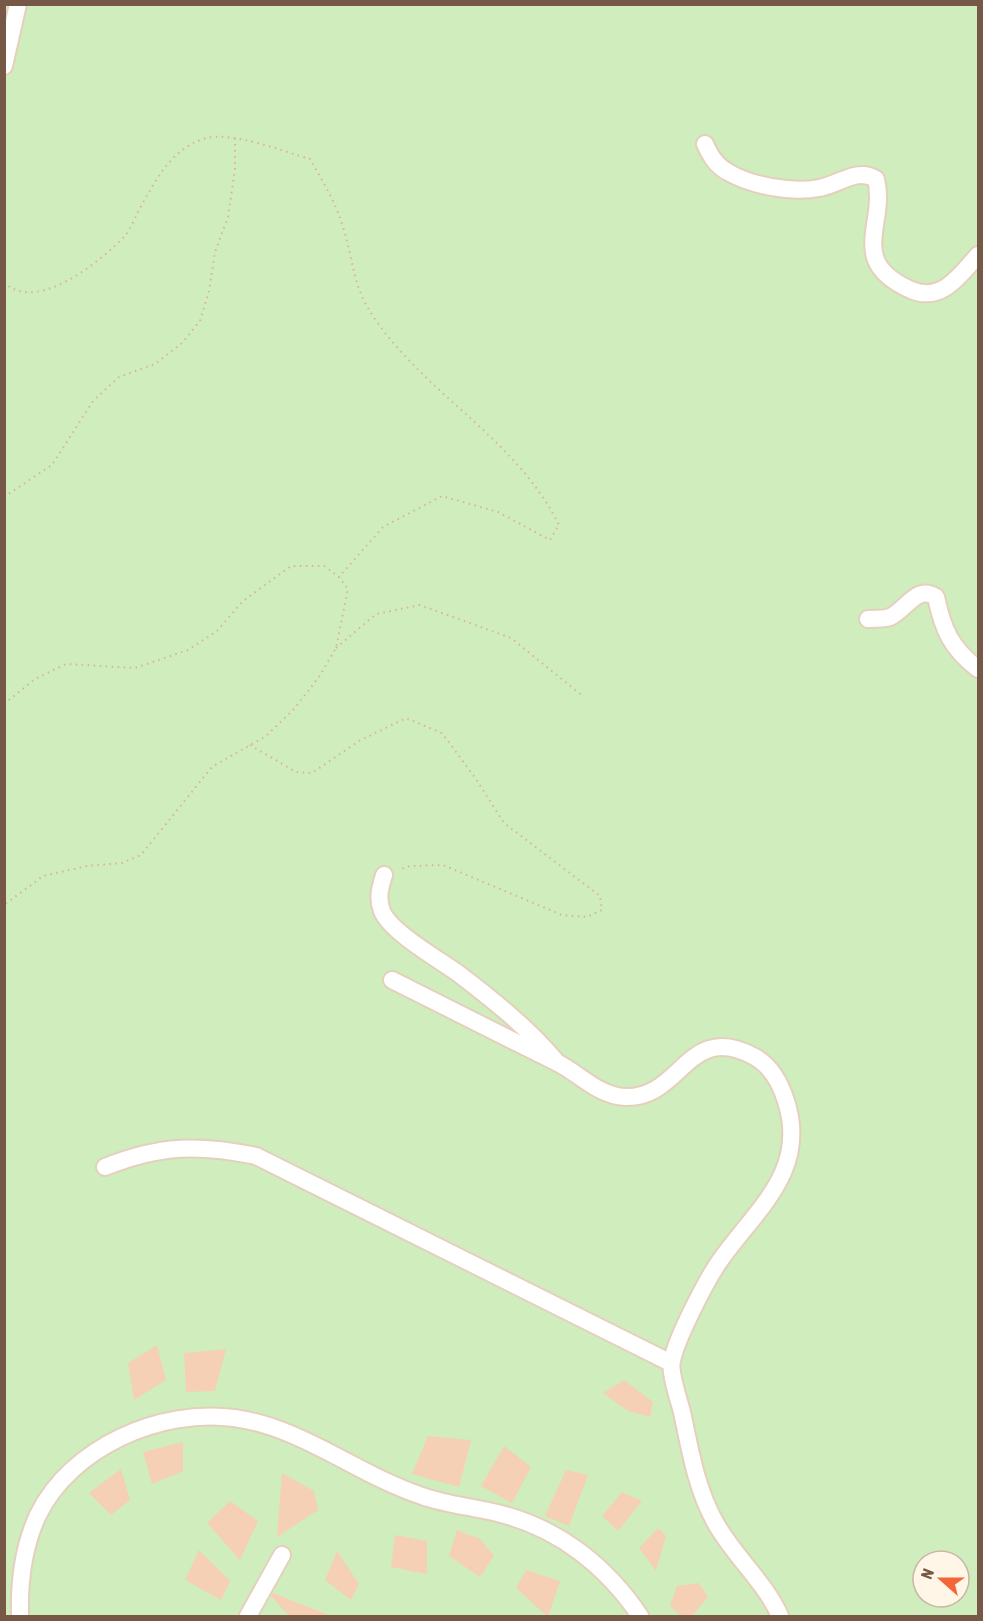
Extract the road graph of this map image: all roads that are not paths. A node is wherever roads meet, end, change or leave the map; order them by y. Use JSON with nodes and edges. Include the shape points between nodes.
{"nodes":[{"id":1,"x":18,"y":4,"type":"edge"},
{"id":2,"x":4,"y":66,"type":"edge"},
{"id":3,"x":705,"y":144,"type":"dead end"},
{"id":4,"x":978,"y":255,"type":"edge"},
{"id":5,"x":868,"y":619,"type":"dead end"},
{"id":6,"x":978,"y":669,"type":"edge"},
{"id":7,"x":384,"y":875,"type":"road end"},
{"id":8,"x":392,"y":980,"type":"dead end"},
{"id":9,"x":558,"y":1062,"type":"junction"},
{"id":10,"x":105,"y":1167,"type":"dead end"},
{"id":11,"x":671,"y":1362,"type":"junction"},
{"id":12,"x":282,"y":1555,"type":"dead end"},
{"id":13,"x":20,"y":1617,"type":"edge"},
{"id":14,"x":248,"y":1617,"type":"edge"},
{"id":15,"x":640,"y":1617,"type":"edge"},
{"id":16,"x":780,"y":1617,"type":"edge"}],
"edges":[{"from":1,"to":2,"type":"street"},
{"from":3,"to":4,"type":"street","via":[[711,158],[727,172],[748,180],[815,189],[854,175],[867,173],[876,179],[873,226],[881,271],[917,292],[946,290]]},
{"from":5,"to":6,"type":"street","via":[[890,617],[919,593],[928,592],[936,597],[942,627],[962,656]]},
{"from":7,"to":9,"type":"street","via":[[378,895],[382,913],[537,1038]]},
{"from":8,"to":9,"type":"street"},
{"from":9,"to":11,"type":"street","via":[[606,1092],[642,1096],[660,1089],[700,1051],[735,1048],[767,1065],[780,1083],[791,1127],[781,1177],[763,1209],[718,1263]]},
{"from":10,"to":11,"type":"street","via":[[149,1151],[182,1147],[218,1148],[256,1156]]},
{"from":11,"to":16,"type":"street","via":[[697,1481],[706,1505]]},
{"from":12,"to":14,"type":"street"},
{"from":13,"to":15,"type":"street","via":[[22,1565],[29,1539],[39,1514],[74,1468],[119,1438],[160,1423],[196,1417],[234,1418],[269,1427],[306,1440],[372,1476],[423,1497],[535,1524],[598,1566]]}]}
